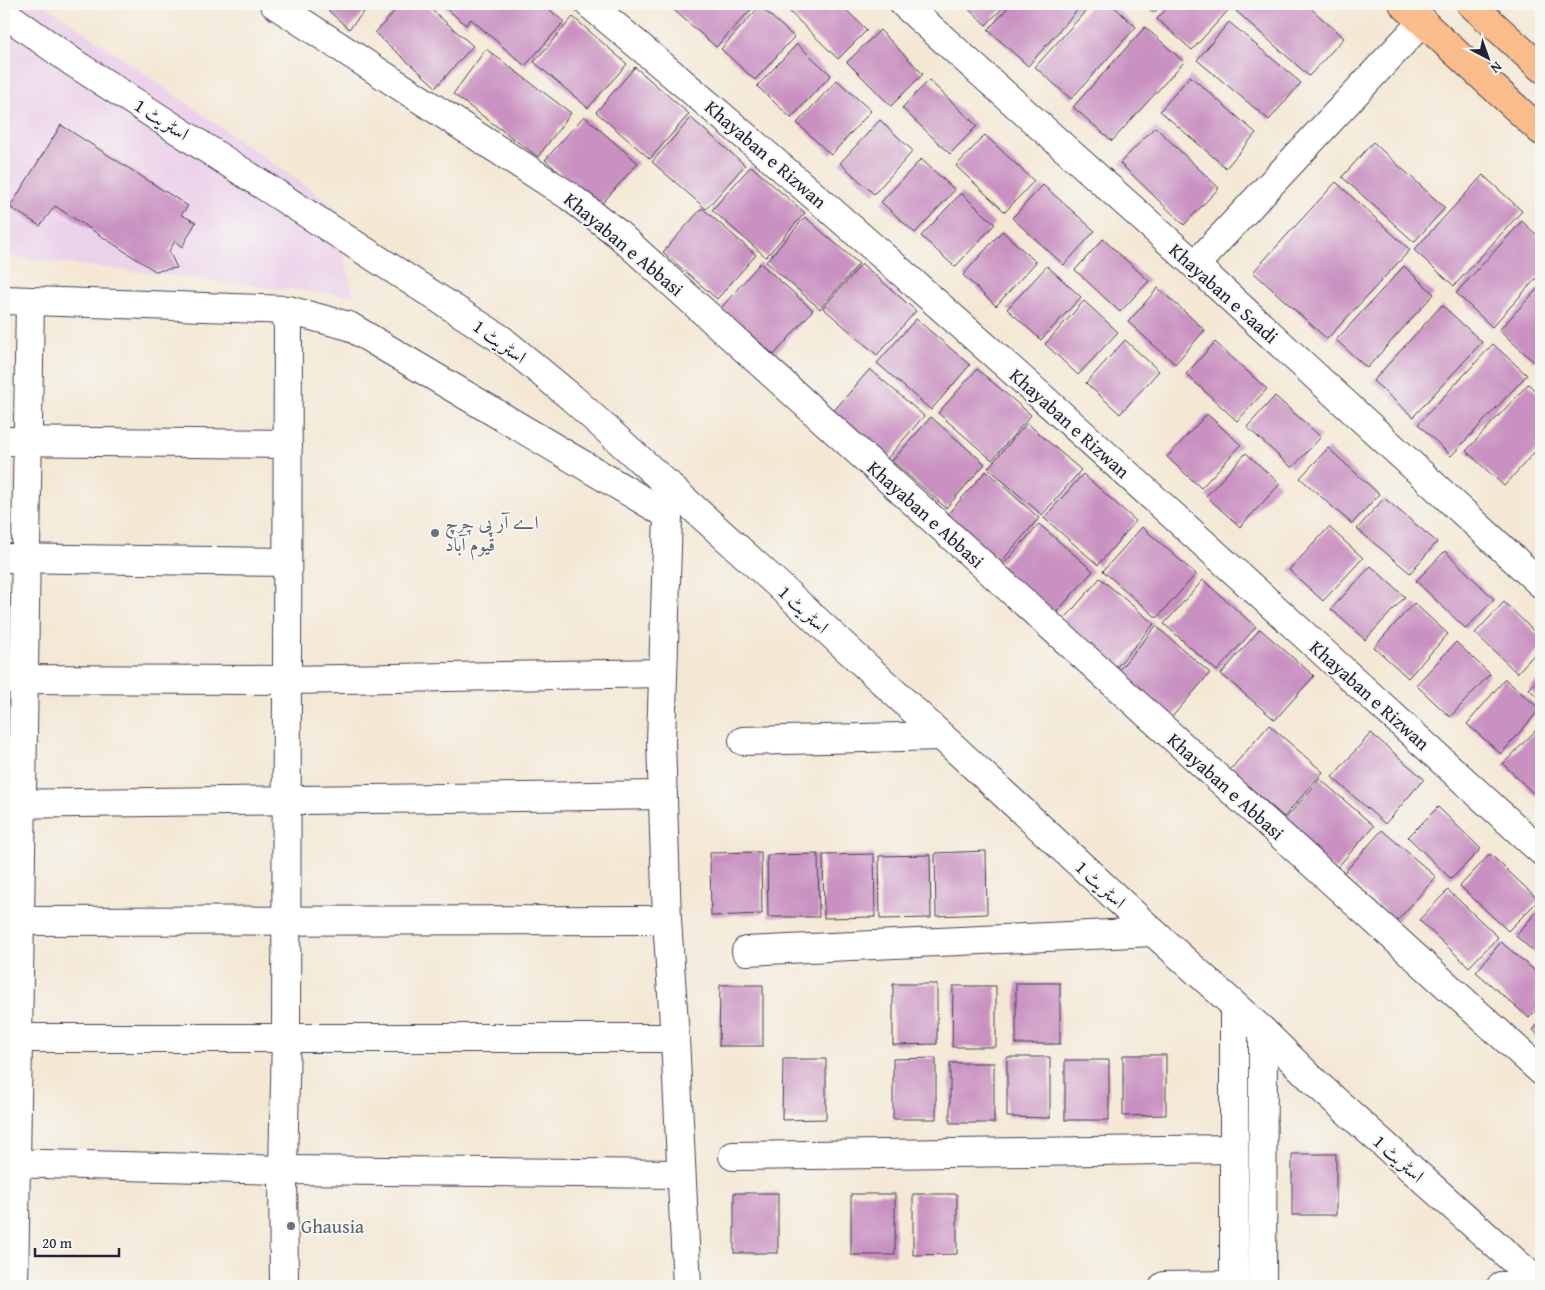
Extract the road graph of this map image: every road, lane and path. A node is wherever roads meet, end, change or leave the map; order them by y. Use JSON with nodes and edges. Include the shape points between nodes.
{"nodes":[{"id":1,"x":274,"y":4,"type":"edge"},
{"id":2,"x":589,"y":4,"type":"edge"},
{"id":3,"x":904,"y":4,"type":"edge"},
{"id":4,"x":1471,"y":4,"type":"edge"},
{"id":5,"x":1488,"y":4,"type":"edge"},
{"id":6,"x":4,"y":13,"type":"edge"},
{"id":7,"x":1413,"y":13,"type":"edge"},
{"id":8,"x":1541,"y":39,"type":"edge"},
{"id":9,"x":1541,"y":68,"type":"edge"},
{"id":10,"x":1537,"y":124,"type":"edge"},
{"id":11,"x":1195,"y":266,"type":"junction"},
{"id":12,"x":17,"y":300,"type":"edge"},
{"id":13,"x":288,"y":310,"type":"junction"},
{"id":14,"x":16,"y":441,"type":"edge"},
{"id":15,"x":288,"y":444,"type":"junction"},
{"id":16,"x":668,"y":484,"type":"junction"},
{"id":17,"x":668,"y":515,"type":"junction"},
{"id":18,"x":15,"y":558,"type":"edge"},
{"id":19,"x":287,"y":562,"type":"junction"},
{"id":20,"x":1541,"y":584,"type":"edge"},
{"id":21,"x":663,"y":672,"type":"junction"},
{"id":22,"x":14,"y":679,"type":"edge"},
{"id":23,"x":287,"y":680,"type":"junction"},
{"id":24,"x":941,"y":736,"type":"junction"},
{"id":25,"x":743,"y":740,"type":"dead end"},
{"id":26,"x":663,"y":795,"type":"junction"},
{"id":27,"x":286,"y":800,"type":"junction"},
{"id":28,"x":13,"y":804,"type":"edge"},
{"id":29,"x":1541,"y":852,"type":"edge"},
{"id":30,"x":286,"y":920,"type":"junction"},
{"id":31,"x":667,"y":920,"type":"junction"},
{"id":32,"x":12,"y":921,"type":"edge"},
{"id":33,"x":1153,"y":932,"type":"junction"},
{"id":34,"x":746,"y":951,"type":"dead end"},
{"id":35,"x":1234,"y":1005,"type":"junction"},
{"id":36,"x":1263,"y":1031,"type":"junction"},
{"id":37,"x":286,"y":1037,"type":"junction"},
{"id":38,"x":11,"y":1038,"type":"edge"},
{"id":39,"x":675,"y":1038,"type":"junction"},
{"id":40,"x":1541,"y":1072,"type":"edge"},
{"id":41,"x":1234,"y":1149,"type":"junction"},
{"id":42,"x":733,"y":1156,"type":"dead end"},
{"id":43,"x":10,"y":1163,"type":"edge"},
{"id":44,"x":283,"y":1170,"type":"junction"},
{"id":45,"x":681,"y":1174,"type":"junction"},
{"id":46,"x":1234,"y":1285,"type":"edge"},
{"id":47,"x":1541,"y":1285,"type":"edge"},
{"id":48,"x":14,"y":1286,"type":"edge"},
{"id":49,"x":284,"y":1286,"type":"edge"},
{"id":50,"x":687,"y":1286,"type":"edge"},
{"id":51,"x":1164,"y":1286,"type":"edge"},
{"id":52,"x":1262,"y":1286,"type":"edge"},
{"id":53,"x":1500,"y":1286,"type":"edge"}],
"edges":[{"from":1,"to":40,"type":"street","name":"Khayaban e Abbasi","via":[[569,196],[616,233]]},
{"from":2,"to":29,"type":"street","name":"Khayaban e Rizwan","via":[[702,97],[1076,426]]},
{"from":3,"to":11,"type":"street","name":"Khayaban e Saadi"},
{"from":4,"to":9,"type":"main road"},
{"from":5,"to":8,"type":"main road","via":[[1522,36]]},
{"from":6,"to":16,"type":"street","name":"اسٹریٹ 1","via":[[74,63],[501,339]]},
{"from":7,"to":10,"type":"main road"},
{"from":7,"to":11,"type":"street"},
{"from":11,"to":20,"type":"street","name":"Khayaban e Saadi"},
{"from":12,"to":13,"type":"street"},
{"from":12,"to":14,"type":"street"},
{"from":13,"to":15,"type":"street"},
{"from":13,"to":17,"type":"street","via":[[349,326]]},
{"from":14,"to":15,"type":"street"},
{"from":14,"to":18,"type":"street"},
{"from":15,"to":19,"type":"street"},
{"from":16,"to":17,"type":"street"},
{"from":16,"to":24,"type":"street","name":"اسٹریٹ 1"},
{"from":17,"to":21,"type":"street"},
{"from":18,"to":19,"type":"street"},
{"from":18,"to":22,"type":"street"},
{"from":19,"to":23,"type":"street"},
{"from":21,"to":23,"type":"street"},
{"from":21,"to":26,"type":"street"},
{"from":22,"to":23,"type":"street"},
{"from":22,"to":28,"type":"street"},
{"from":23,"to":27,"type":"street"},
{"from":24,"to":25,"type":"street"},
{"from":24,"to":33,"type":"street","name":"اسٹریٹ 1"},
{"from":26,"to":27,"type":"street"},
{"from":26,"to":31,"type":"street"},
{"from":27,"to":28,"type":"street"},
{"from":27,"to":30,"type":"street"},
{"from":28,"to":32,"type":"street"},
{"from":30,"to":31,"type":"street"},
{"from":30,"to":32,"type":"street"},
{"from":30,"to":37,"type":"street"},
{"from":31,"to":39,"type":"street"},
{"from":32,"to":38,"type":"street"},
{"from":33,"to":34,"type":"street"},
{"from":33,"to":35,"type":"street","name":"اسٹریٹ 1"},
{"from":35,"to":36,"type":"street","name":"اسٹریٹ 1"},
{"from":35,"to":41,"type":"street"},
{"from":36,"to":47,"type":"street","name":"اسٹریٹ 1","via":[[1319,1086]]},
{"from":36,"to":52,"type":"street"},
{"from":37,"to":38,"type":"street"},
{"from":37,"to":39,"type":"street"},
{"from":37,"to":44,"type":"street"},
{"from":38,"to":43,"type":"street"},
{"from":39,"to":45,"type":"street"},
{"from":41,"to":42,"type":"street"},
{"from":41,"to":46,"type":"street"},
{"from":43,"to":44,"type":"street"},
{"from":43,"to":48,"type":"street"},
{"from":44,"to":45,"type":"street"},
{"from":44,"to":49,"type":"street"},
{"from":45,"to":50,"type":"street"},
{"from":46,"to":51,"type":"street"},
{"from":47,"to":53,"type":"street"}]}
